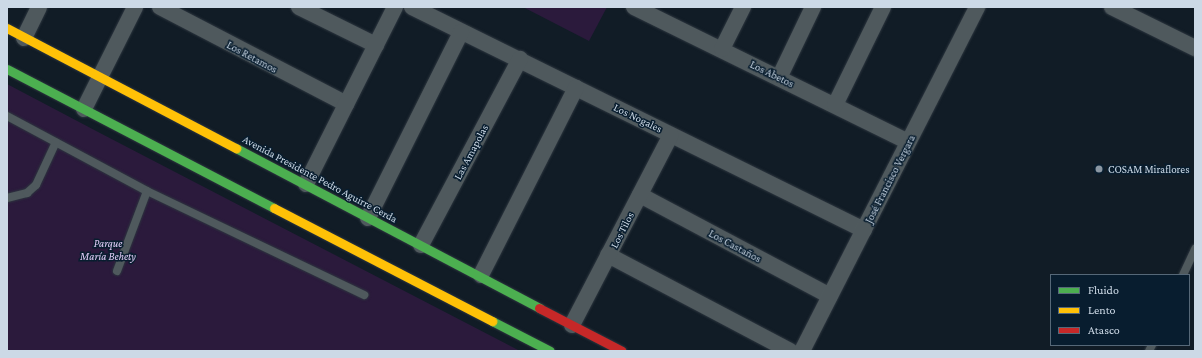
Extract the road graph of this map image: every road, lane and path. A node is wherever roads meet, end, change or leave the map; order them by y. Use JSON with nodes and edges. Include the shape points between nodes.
{"nodes":[{"id":1,"x":39,"y":7,"type":"edge"},
{"id":2,"x":135,"y":7,"type":"edge"},
{"id":3,"x":160,"y":7,"type":"edge"},
{"id":4,"x":299,"y":7,"type":"edge"},
{"id":5,"x":395,"y":7,"type":"edge"},
{"id":6,"x":412,"y":7,"type":"edge"},
{"id":7,"x":634,"y":7,"type":"edge"},
{"id":8,"x":743,"y":7,"type":"edge"},
{"id":9,"x":812,"y":7,"type":"edge"},
{"id":10,"x":883,"y":7,"type":"edge"},
{"id":11,"x":977,"y":7,"type":"edge"},
{"id":12,"x":1112,"y":7,"type":"edge"},
{"id":13,"x":7,"y":28,"type":"edge"},
{"id":14,"x":462,"y":32,"type":"junction"},
{"id":15,"x":24,"y":38,"type":"junction"},
{"id":16,"x":376,"y":45,"type":"junction"},
{"id":17,"x":1195,"y":48,"type":"edge"},
{"id":18,"x":722,"y":49,"type":"junction"},
{"id":19,"x":520,"y":59,"type":"junction"},
{"id":20,"x":7,"y":69,"type":"edge"},
{"id":21,"x":99,"y":78,"type":"junction"},
{"id":22,"x":779,"y":78,"type":"junction"},
{"id":23,"x":576,"y":88,"type":"junction"},
{"id":24,"x":346,"y":104,"type":"junction"},
{"id":25,"x":835,"y":105,"type":"junction"},
{"id":26,"x":84,"y":109,"type":"junction"},
{"id":27,"x":7,"y":116,"type":"edge"},
{"id":28,"x":671,"y":135,"type":"junction"},
{"id":29,"x":56,"y":142,"type":"junction"},
{"id":30,"x":908,"y":142,"type":"junction"},
{"id":31,"x":306,"y":184,"type":"junction"},
{"id":32,"x":147,"y":191,"type":"junction"},
{"id":33,"x":640,"y":195,"type":"junction"},
{"id":34,"x":7,"y":198,"type":"edge"},
{"id":35,"x":368,"y":218,"type":"junction"},
{"id":36,"x":864,"y":230,"type":"junction"},
{"id":37,"x":421,"y":245,"type":"junction"},
{"id":38,"x":1195,"y":250,"type":"edge"},
{"id":39,"x":608,"y":255,"type":"junction"},
{"id":40,"x":117,"y":271,"type":"dead end"},
{"id":41,"x":1183,"y":274,"type":"edge"},
{"id":42,"x":481,"y":275,"type":"junction"},
{"id":43,"x":364,"y":295,"type":"dead end"},
{"id":44,"x":830,"y":296,"type":"junction"},
{"id":45,"x":572,"y":325,"type":"junction"},
{"id":46,"x":550,"y":351,"type":"edge"},
{"id":47,"x":622,"y":351,"type":"edge"},
{"id":48,"x":790,"y":351,"type":"edge"},
{"id":49,"x":802,"y":351,"type":"edge"}],
"edges":[{"from":1,"to":15,"type":"street"},
{"from":2,"to":21,"type":"street"},
{"from":3,"to":24,"type":"street","name":"Los Retamos"},
{"from":4,"to":16,"type":"street"},
{"from":5,"to":16,"type":"street"},
{"from":6,"to":14,"type":"street","name":"Los Nogales"},
{"from":7,"to":18,"type":"street","name":"Los Abetos"},
{"from":8,"to":18,"type":"street"},
{"from":9,"to":22,"type":"street"},
{"from":10,"to":25,"type":"street"},
{"from":11,"to":30,"type":"street","name":"José Francisco Vergara"},
{"from":12,"to":17,"type":"street"},
{"from":13,"to":15,"type":"main road","name":"Avenida Presidente Pedro Aguirre Cerda"},
{"from":14,"to":19,"type":"street","name":"Los Nogales"},
{"from":14,"to":35,"type":"street"},
{"from":15,"to":21,"type":"main road","name":"Avenida Presidente Pedro Aguirre Cerda"},
{"from":16,"to":24,"type":"street"},
{"from":18,"to":22,"type":"street","name":"Los Abetos"},
{"from":19,"to":23,"type":"street","name":"Los Nogales"},
{"from":19,"to":37,"type":"street","name":"Las Amapolas"},
{"from":20,"to":26,"type":"main road"},
{"from":21,"to":26,"type":"street"},
{"from":21,"to":31,"type":"main road","name":"Avenida Presidente Pedro Aguirre Cerda"},
{"from":22,"to":25,"type":"street","name":"Los Abetos"},
{"from":23,"to":28,"type":"street","name":"Los Nogales"},
{"from":23,"to":42,"type":"street"},
{"from":24,"to":31,"type":"street"},
{"from":25,"to":30,"type":"street","name":"Los Abetos"},
{"from":26,"to":46,"type":"main road"},
{"from":27,"to":29,"type":"lane"},
{"from":28,"to":33,"type":"street","name":"Los Tilos"},
{"from":28,"to":36,"type":"street","name":"Los Nogales"},
{"from":29,"to":32,"type":"lane"},
{"from":29,"to":34,"type":"lane","via":[[36,185],[27,193]]},
{"from":30,"to":36,"type":"street","name":"José Francisco Vergara"},
{"from":31,"to":35,"type":"main road","name":"Avenida Presidente Pedro Aguirre Cerda"},
{"from":32,"to":40,"type":"lane"},
{"from":32,"to":43,"type":"lane"},
{"from":33,"to":39,"type":"street","name":"Los Tilos"},
{"from":33,"to":44,"type":"street","name":"Los Castaños"},
{"from":35,"to":37,"type":"main road","name":"Avenida Presidente Pedro Aguirre Cerda"},
{"from":36,"to":44,"type":"street","name":"José Francisco Vergara"},
{"from":37,"to":42,"type":"main road","name":"Avenida Presidente Pedro Aguirre Cerda"},
{"from":38,"to":41,"type":"lane"},
{"from":39,"to":45,"type":"street","name":"Los Tilos"},
{"from":39,"to":48,"type":"street"},
{"from":42,"to":45,"type":"main road","name":"Avenida Presidente Pedro Aguirre Cerda"},
{"from":44,"to":49,"type":"street","name":"José Francisco Vergara"},
{"from":45,"to":47,"type":"main road","name":"Avenida Presidente Pedro Aguirre Cerda"}]}
